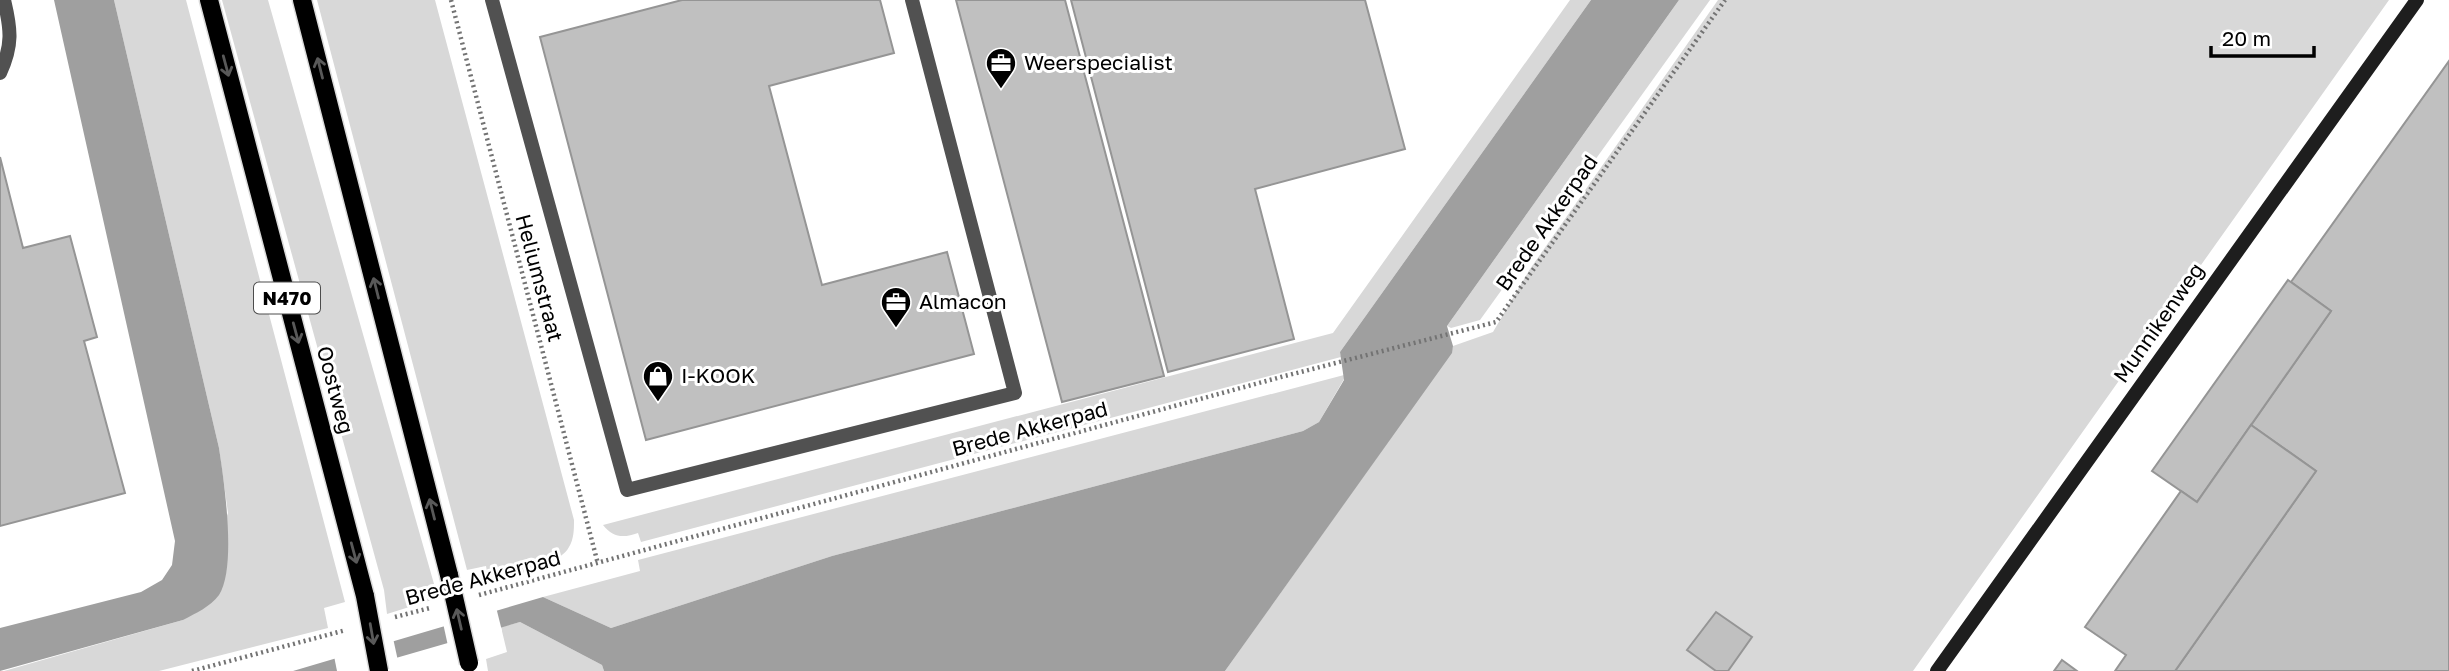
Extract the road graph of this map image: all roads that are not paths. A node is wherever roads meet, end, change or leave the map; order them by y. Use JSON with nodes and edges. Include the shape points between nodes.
{"nodes":[{"id":1,"x":4,"y":0,"type":"edge"},
{"id":2,"x":209,"y":0,"type":"edge"},
{"id":3,"x":302,"y":0,"type":"edge"},
{"id":4,"x":492,"y":0,"type":"edge"},
{"id":5,"x":912,"y":0,"type":"edge"},
{"id":6,"x":2417,"y":0,"type":"edge"},
{"id":7,"x":0,"y":73,"type":"edge"},
{"id":8,"x":469,"y":667,"type":"edge"},
{"id":9,"x":379,"y":671,"type":"edge"},
{"id":10,"x":1937,"y":671,"type":"edge"}],
"edges":[{"from":1,"to":7,"type":"street","via":[[11,32]]},
{"from":2,"to":9,"type":"main road","name":"Oostweg","number":"N470","one_way":true,"bridge":true,"via":[[365,596]]},
{"from":8,"to":3,"type":"main road","one_way":true,"bridge":true},
{"from":4,"to":5,"type":"street","via":[[626,491],[1015,393]]},
{"from":6,"to":10,"type":"street","name":"Munnikenweg"}]}
